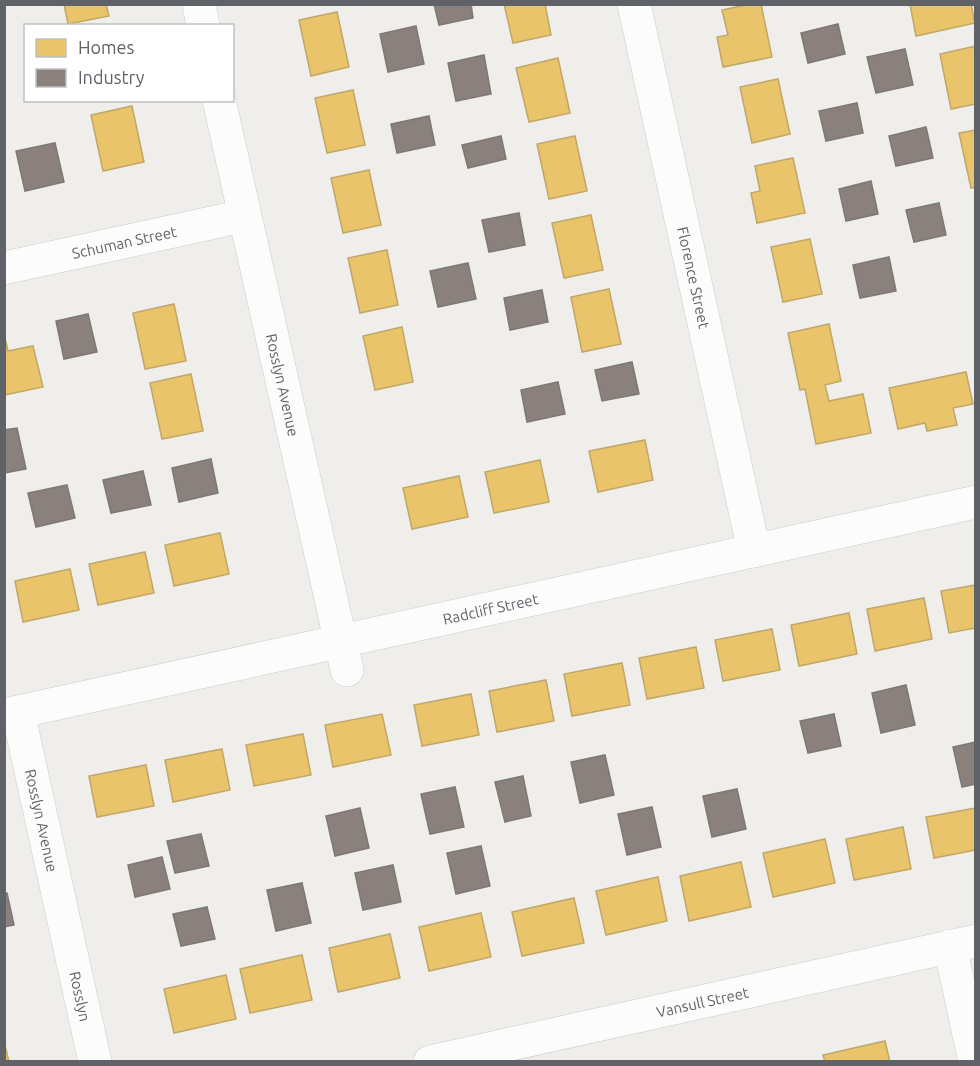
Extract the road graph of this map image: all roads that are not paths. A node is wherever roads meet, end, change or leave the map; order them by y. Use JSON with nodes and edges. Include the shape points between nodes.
{"nodes":[{"id":1,"x":199,"y":4,"type":"edge"},
{"id":2,"x":634,"y":4,"type":"edge"},
{"id":3,"x":203,"y":24,"type":"edge"},
{"id":4,"x":219,"y":102,"type":"edge"},
{"id":5,"x":243,"y":216,"type":"junction"},
{"id":6,"x":4,"y":268,"type":"edge"},
{"id":7,"x":975,"y":502,"type":"edge"},
{"id":8,"x":753,"y":551,"type":"junction"},
{"id":9,"x":344,"y":656,"type":"junction"},
{"id":10,"x":11,"y":713,"type":"edge"},
{"id":11,"x":66,"y":930,"type":"joint"},
{"id":12,"x":963,"y":944,"type":"edge"},
{"id":13,"x":547,"y":1049,"type":"edge"},
{"id":14,"x":95,"y":1062,"type":"edge"},
{"id":15,"x":430,"y":1062,"type":"edge"},
{"id":16,"x":975,"y":1062,"type":"edge"}],
"edges":[{"from":1,"to":3,"type":"street"},
{"from":2,"to":8,"type":"street","name":"Florence Street"},
{"from":4,"to":5,"type":"street","name":"Rosslyn Avenue"},
{"from":5,"to":6,"type":"street","name":"Schuman Street"},
{"from":5,"to":9,"type":"street","name":"Rosslyn Avenue"},
{"from":7,"to":8,"type":"street","name":"Radcliff Street"},
{"from":8,"to":9,"type":"street","name":"Radcliff Street"},
{"from":9,"to":10,"type":"street","name":"Radcliff Street"},
{"from":10,"to":11,"type":"street","name":"Rosslyn Avenue"},
{"from":11,"to":14,"type":"street","name":"Rosslyn"},
{"from":12,"to":13,"type":"street","name":"Vansull Street"},
{"from":12,"to":16,"type":"street"},
{"from":13,"to":15,"type":"street","name":"Vansull Street"}]}
